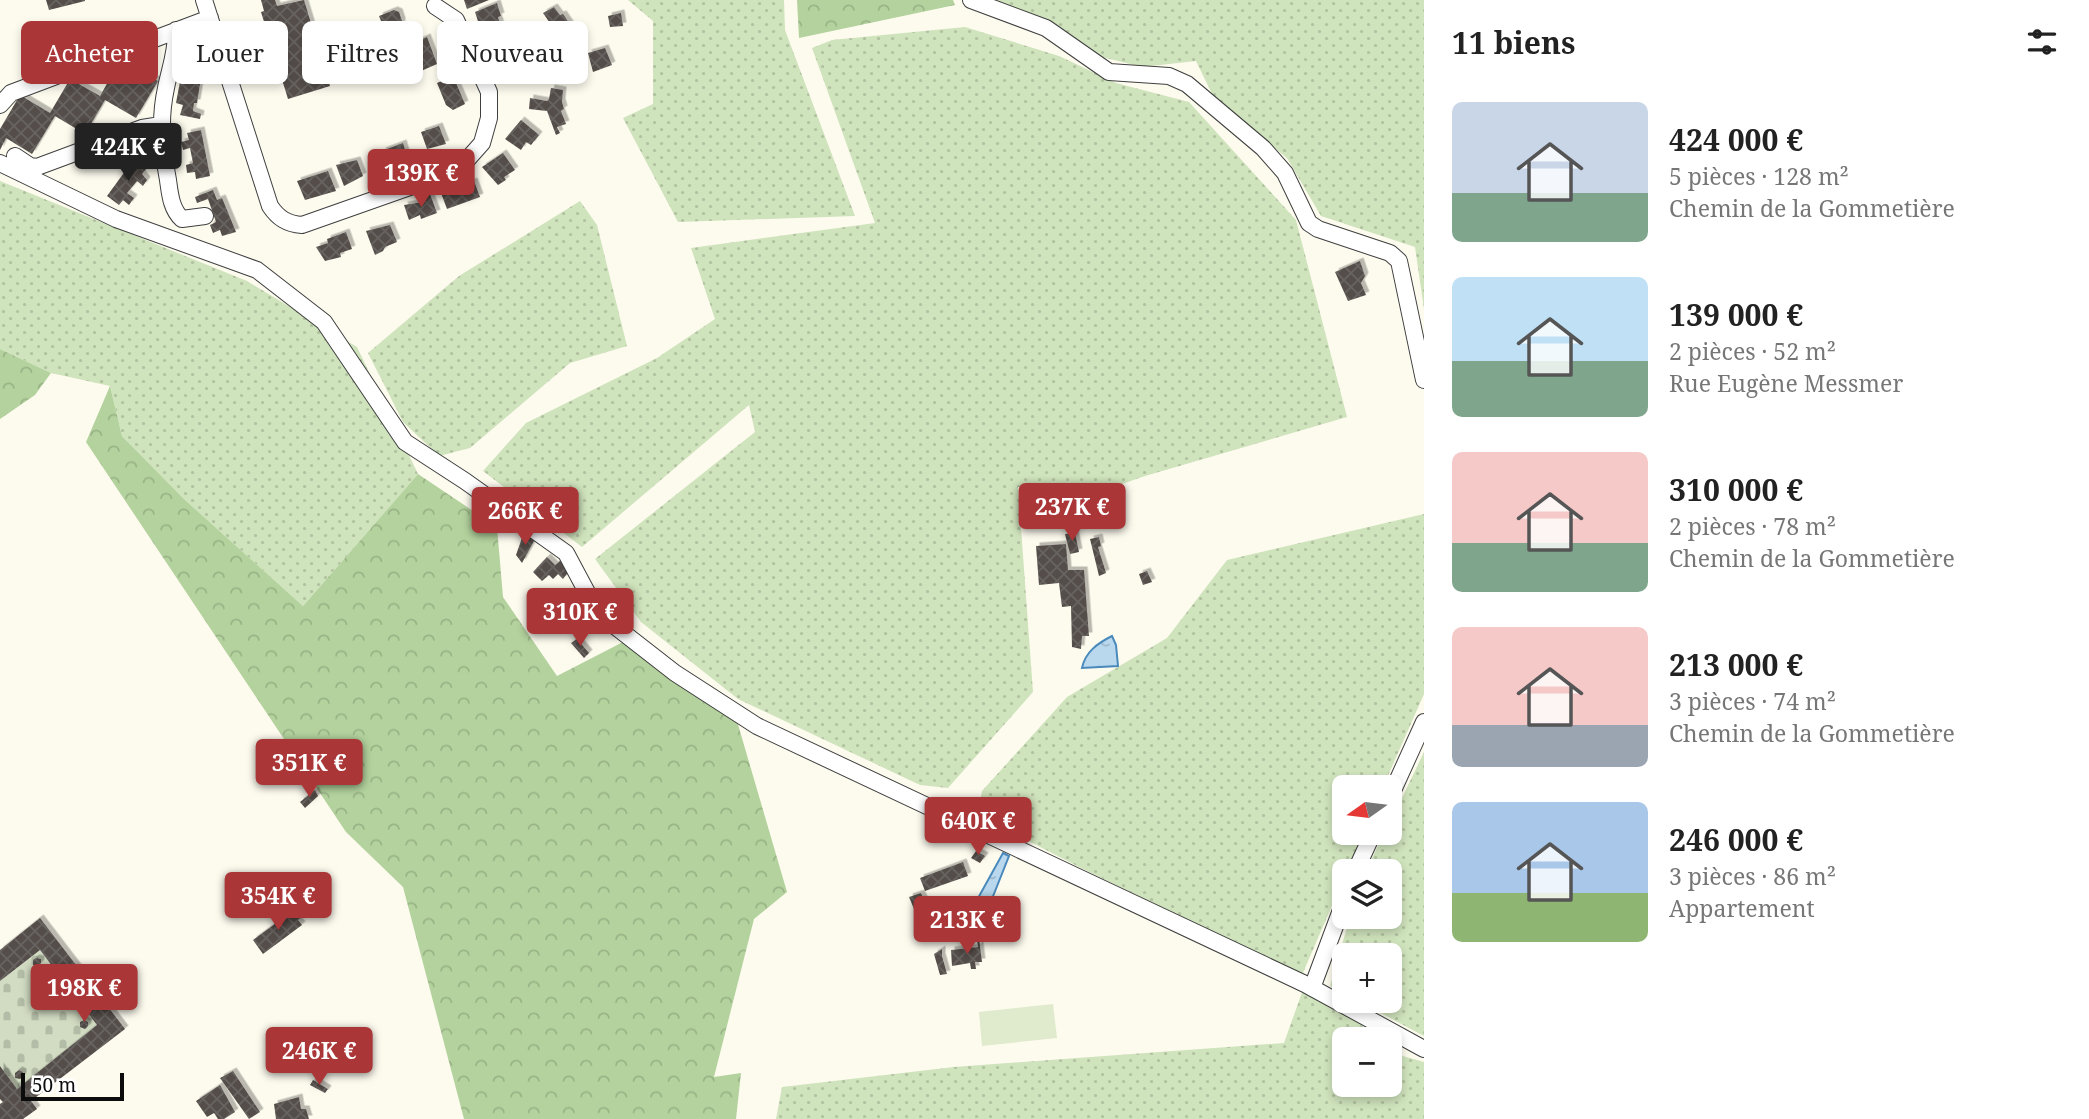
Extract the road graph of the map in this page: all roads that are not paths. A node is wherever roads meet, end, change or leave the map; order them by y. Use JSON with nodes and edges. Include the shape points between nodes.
{"nodes":[{"id":1,"x":204,"y":0,"type":"edge"},
{"id":2,"x":971,"y":0,"type":"edge"},
{"id":3,"x":435,"y":6,"type":"dead end"},
{"id":4,"x":209,"y":18,"type":"junction"},
{"id":5,"x":201,"y":21,"type":"edge"},
{"id":6,"x":172,"y":32,"type":"edge"},
{"id":7,"x":172,"y":67,"type":"edge"},
{"id":8,"x":0,"y":105,"type":"edge"},
{"id":9,"x":161,"y":125,"type":"junction"},
{"id":10,"x":15,"y":156,"type":"dead end"},
{"id":11,"x":0,"y":163,"type":"edge"},
{"id":12,"x":205,"y":216,"type":"dead end"},
{"id":13,"x":1424,"y":380,"type":"edge"},
{"id":14,"x":1424,"y":722,"type":"edge"},
{"id":15,"x":1400,"y":775,"type":"edge"},
{"id":16,"x":1334,"y":929,"type":"edge"},
{"id":17,"x":1312,"y":988,"type":"junction"},
{"id":18,"x":1424,"y":1049,"type":"edge"}],
"edges":[{"from":1,"to":4,"type":"street"},
{"from":2,"to":13,"type":"street","via":[[1045,28],[1109,72],[1169,76],[1187,84],[1263,148],[1285,173],[1309,223],[1390,253],[1399,261]]},
{"from":3,"to":4,"type":"street","via":[[456,20],[489,92],[489,118],[482,143],[458,170],[302,226],[280,218],[270,206]]},
{"from":4,"to":5,"type":"street"},
{"from":6,"to":8,"type":"street","via":[[11,93]]},
{"from":7,"to":9,"type":"street"},
{"from":9,"to":10,"type":"street","via":[[37,167]]},
{"from":9,"to":12,"type":"street","via":[[173,208],[182,219]]},
{"from":11,"to":17,"type":"street","via":[[116,219],[257,271],[324,322],[405,442],[566,553],[598,613],[675,673],[757,726]]},
{"from":14,"to":15,"type":"street"},
{"from":16,"to":17,"type":"street"},
{"from":17,"to":18,"type":"street"}]}
